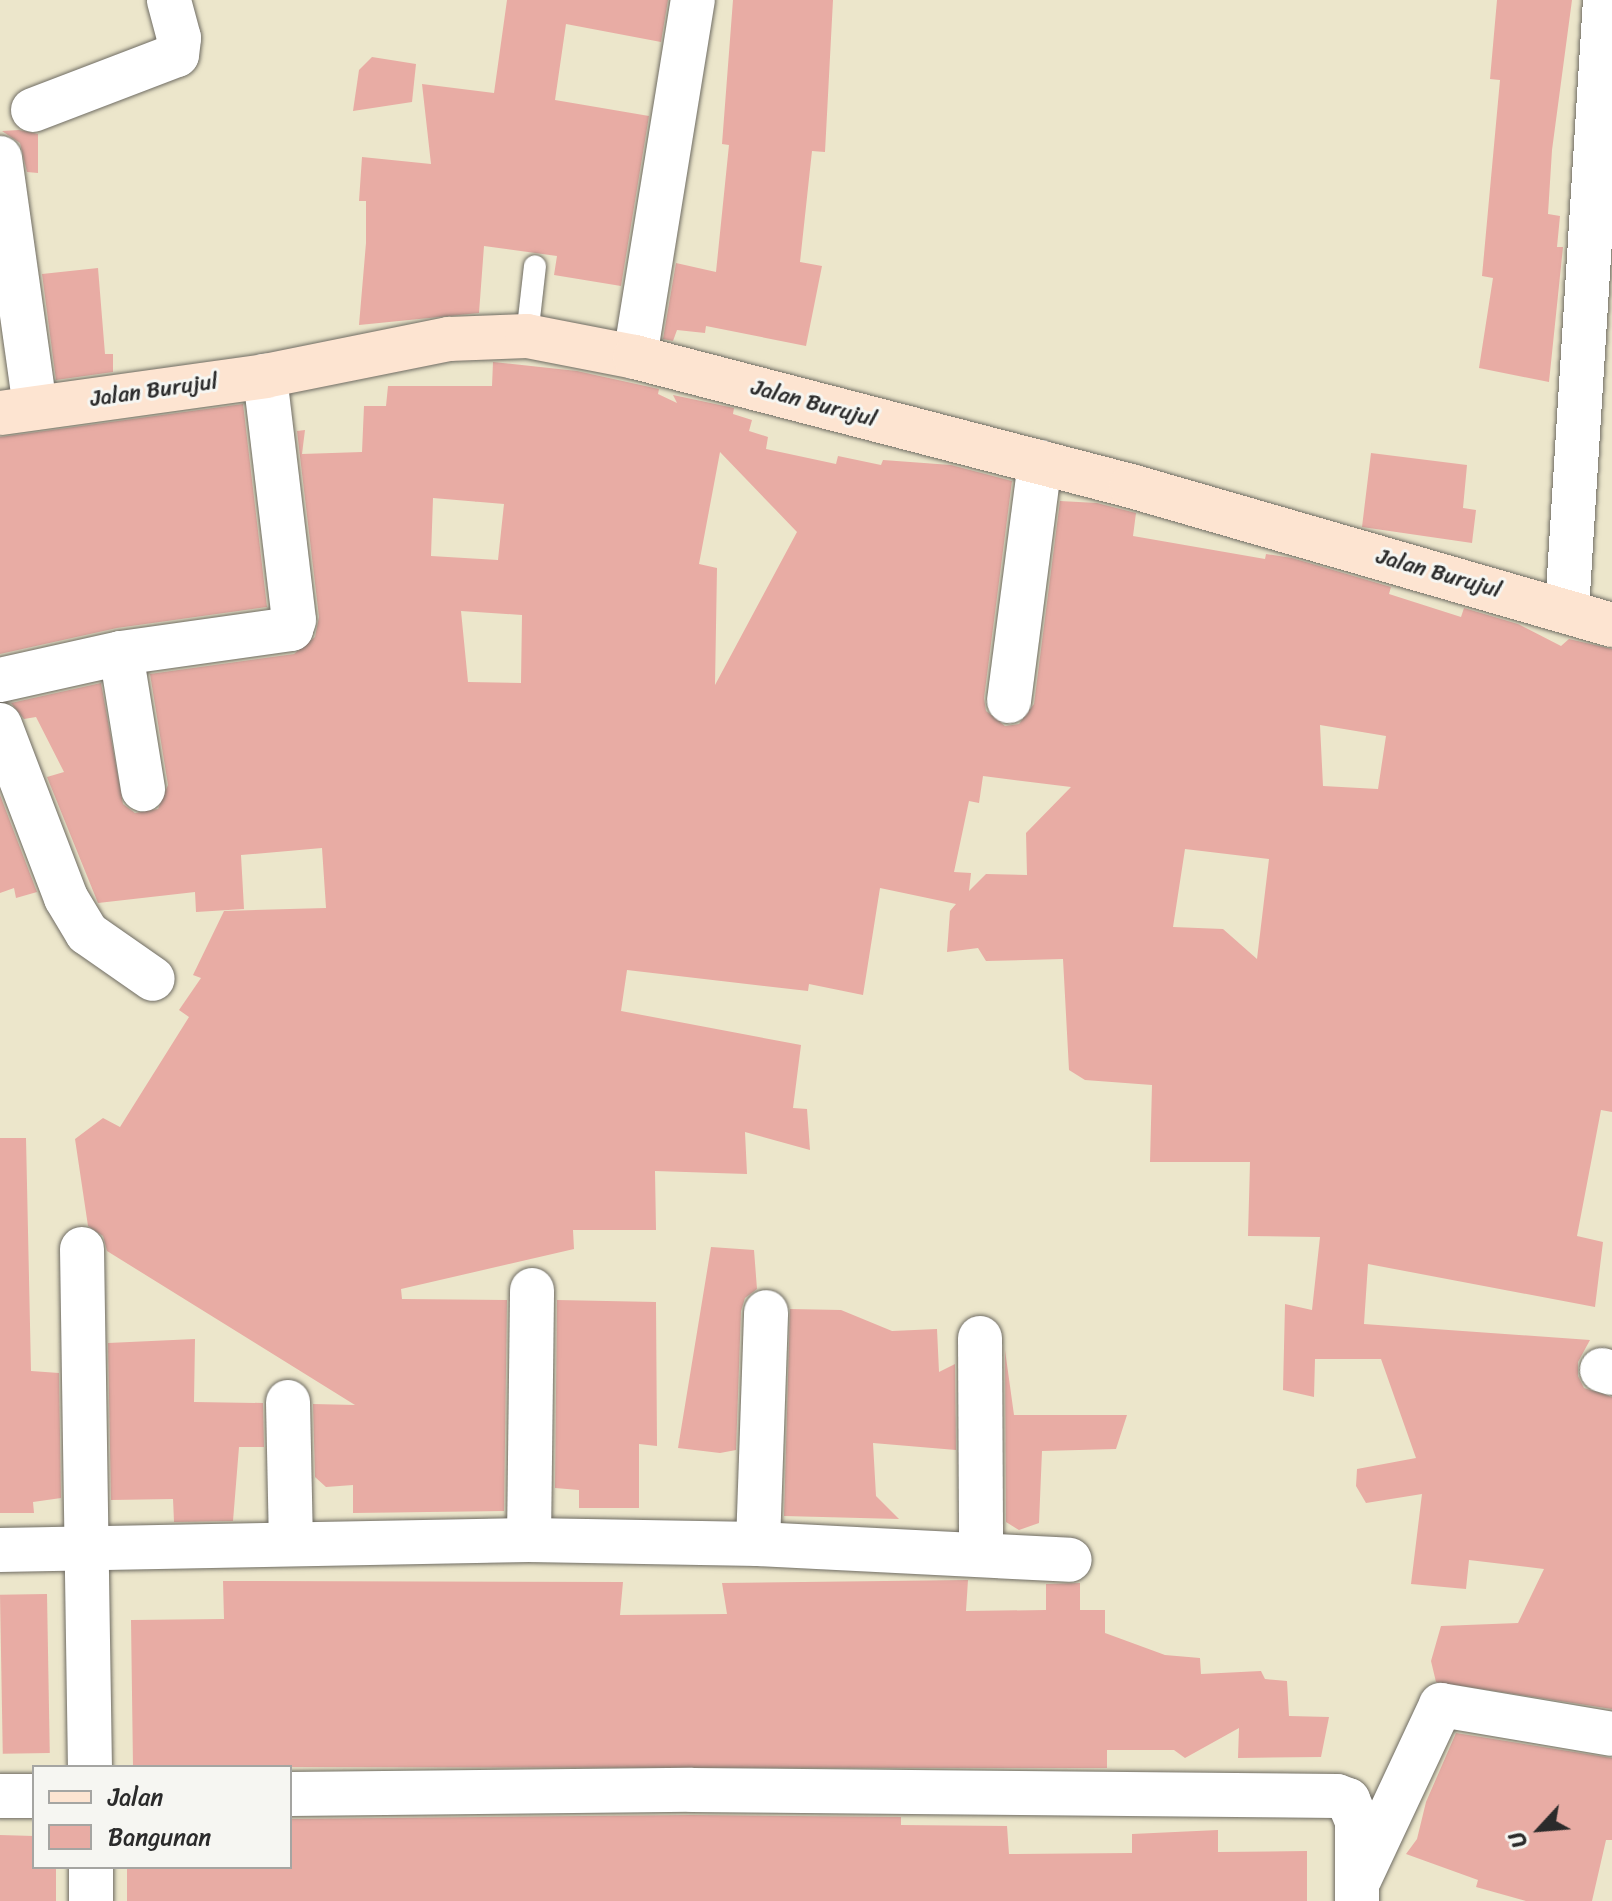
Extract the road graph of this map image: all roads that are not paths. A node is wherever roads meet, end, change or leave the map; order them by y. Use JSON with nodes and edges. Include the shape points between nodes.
{"nodes":[{"id":1,"x":169,"y":0,"type":"edge"},
{"id":2,"x":693,"y":0,"type":"edge"},
{"id":3,"x":1605,"y":0,"type":"edge"},
{"id":4,"x":33,"y":110,"type":"dead end"},
{"id":5,"x":0,"y":158,"type":"edge"},
{"id":6,"x":535,"y":266,"type":"dead end"},
{"id":7,"x":527,"y":336,"type":"junction"},
{"id":8,"x":635,"y":357,"type":"junction"},
{"id":9,"x":265,"y":376,"type":"junction"},
{"id":10,"x":18,"y":411,"type":"edge"},
{"id":11,"x":1040,"y":462,"type":"junction"},
{"id":12,"x":1567,"y":609,"type":"junction"},
{"id":13,"x":1612,"y":625,"type":"edge"},
{"id":14,"x":121,"y":653,"type":"junction"},
{"id":15,"x":0,"y":680,"type":"edge"},
{"id":16,"x":1009,"y":701,"type":"dead end"},
{"id":17,"x":0,"y":725,"type":"edge"},
{"id":18,"x":143,"y":789,"type":"dead end"},
{"id":19,"x":153,"y":979,"type":"dead end"},
{"id":20,"x":82,"y":1249,"type":"dead end"},
{"id":21,"x":532,"y":1290,"type":"dead end"},
{"id":22,"x":766,"y":1312,"type":"dead end"},
{"id":23,"x":980,"y":1338,"type":"dead end"},
{"id":24,"x":288,"y":1402,"type":"dead end"},
{"id":25,"x":529,"y":1540,"type":"junction"},
{"id":26,"x":291,"y":1543,"type":"junction"},
{"id":27,"x":758,"y":1544,"type":"junction"},
{"id":28,"x":0,"y":1550,"type":"edge"},
{"id":29,"x":86,"y":1551,"type":"junction"},
{"id":30,"x":981,"y":1554,"type":"junction"},
{"id":31,"x":1070,"y":1560,"type":"dead end"},
{"id":32,"x":1612,"y":1734,"type":"edge"},
{"id":33,"x":90,"y":1765,"type":"edge"},
{"id":34,"x":292,"y":1794,"type":"edge"},
{"id":35,"x":0,"y":1796,"type":"edge"},
{"id":36,"x":32,"y":1796,"type":"edge"},
{"id":37,"x":91,"y":1869,"type":"edge"},
{"id":38,"x":1357,"y":1892,"type":"edge"},
{"id":39,"x":91,"y":1901,"type":"edge"}],
"edges":[{"from":1,"to":4,"type":"street","via":[[179,38],[177,55]]},
{"from":2,"to":8,"type":"street"},
{"from":3,"to":12,"type":"street"},
{"from":5,"to":10,"type":"street"},
{"from":6,"to":7,"type":"lane"},
{"from":7,"to":8,"type":"street","name":"Jalan Burujul"},
{"from":7,"to":9,"type":"street","name":"Jalan Burujul","via":[[449,339]]},
{"from":8,"to":11,"type":"street","name":"Jalan Burujul"},
{"from":9,"to":10,"type":"street","name":"Jalan Burujul"},
{"from":9,"to":14,"type":"street","via":[[291,629]]},
{"from":11,"to":12,"type":"street","name":"Jalan Burujul"},
{"from":11,"to":16,"type":"street"},
{"from":12,"to":13,"type":"street","name":"Jalan Burujul"},
{"from":14,"to":15,"type":"street"},
{"from":14,"to":18,"type":"street"},
{"from":17,"to":19,"type":"street","via":[[66,898],[87,933]]},
{"from":20,"to":29,"type":"street"},
{"from":21,"to":25,"type":"street"},
{"from":22,"to":27,"type":"street"},
{"from":23,"to":30,"type":"street"},
{"from":24,"to":26,"type":"street"},
{"from":25,"to":26,"type":"street"},
{"from":25,"to":27,"type":"street"},
{"from":26,"to":29,"type":"street"},
{"from":27,"to":30,"type":"street"},
{"from":28,"to":29,"type":"street"},
{"from":29,"to":33,"type":"street"},
{"from":30,"to":31,"type":"street"},
{"from":32,"to":38,"type":"street","via":[[1441,1705]]},
{"from":34,"to":38,"type":"street","via":[[692,1790],[1337,1796],[1355,1810]]},
{"from":35,"to":36,"type":"street"},
{"from":37,"to":39,"type":"street"}]}
